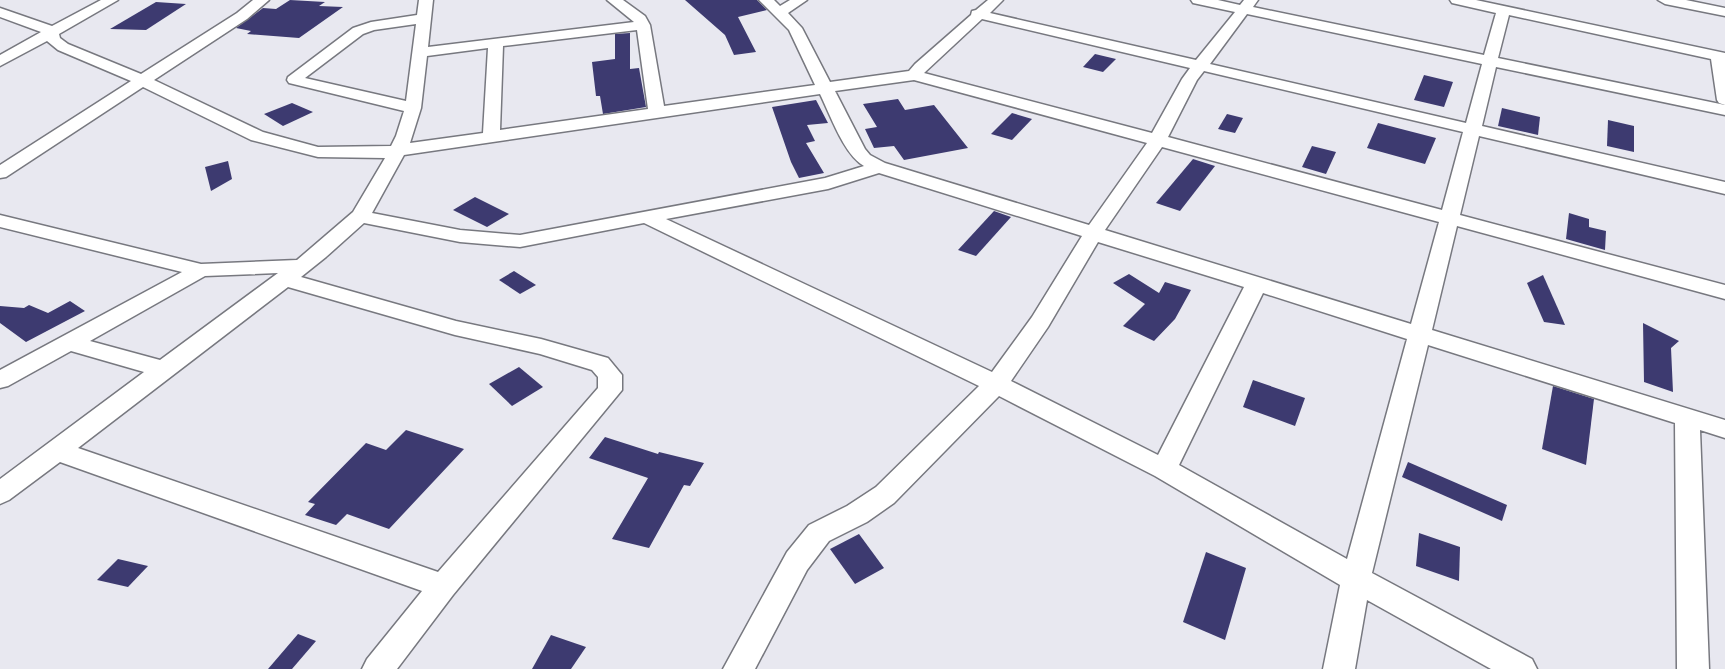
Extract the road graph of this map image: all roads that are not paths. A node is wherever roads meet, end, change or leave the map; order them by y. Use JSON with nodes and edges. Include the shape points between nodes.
{"nodes":[{"id":1,"x":111,"y":0,"type":"edge"},
{"id":2,"x":262,"y":0,"type":"edge"},
{"id":3,"x":614,"y":0,"type":"edge"},
{"id":4,"x":766,"y":0,"type":"edge"},
{"id":5,"x":800,"y":0,"type":"edge"},
{"id":6,"x":996,"y":0,"type":"edge"},
{"id":7,"x":1198,"y":0,"type":"edge"},
{"id":8,"x":1457,"y":0,"type":"edge"},
{"id":9,"x":1665,"y":0,"type":"edge"},
{"id":10,"x":1247,"y":5,"type":"edge"},
{"id":11,"x":1498,"y":6,"type":"edge"},
{"id":12,"x":426,"y":9,"type":"edge"},
{"id":13,"x":0,"y":12,"type":"edge"},
{"id":14,"x":1725,"y":12,"type":"edge"},
{"id":15,"x":779,"y":13,"type":"junction"},
{"id":16,"x":977,"y":14,"type":"junction"},
{"id":17,"x":643,"y":25,"type":"junction"},
{"id":18,"x":51,"y":32,"type":"junction"},
{"id":19,"x":496,"y":42,"type":"junction"},
{"id":20,"x":420,"y":52,"type":"junction"},
{"id":21,"x":1722,"y":58,"type":"edge"},
{"id":22,"x":1490,"y":60,"type":"junction"},
{"id":23,"x":0,"y":61,"type":"edge"},
{"id":24,"x":1199,"y":66,"type":"junction"},
{"id":25,"x":914,"y":75,"type":"junction"},
{"id":26,"x":141,"y":80,"type":"junction"},
{"id":27,"x":827,"y":89,"type":"junction"},
{"id":28,"x":1725,"y":100,"type":"edge"},
{"id":29,"x":413,"y":108,"type":"junction"},
{"id":30,"x":1725,"y":110,"type":"edge"},
{"id":31,"x":656,"y":112,"type":"junction"},
{"id":32,"x":1472,"y":129,"type":"junction"},
{"id":33,"x":491,"y":137,"type":"junction"},
{"id":34,"x":1157,"y":141,"type":"junction"},
{"id":35,"x":397,"y":150,"type":"junction"},
{"id":36,"x":0,"y":154,"type":"edge"},
{"id":37,"x":25,"y":157,"type":"junction"},
{"id":38,"x":879,"y":168,"type":"junction"},
{"id":39,"x":0,"y":174,"type":"edge"},
{"id":40,"x":1725,"y":188,"type":"edge"},
{"id":41,"x":360,"y":216,"type":"junction"},
{"id":42,"x":648,"y":218,"type":"junction"},
{"id":43,"x":1449,"y":218,"type":"junction"},
{"id":44,"x":0,"y":221,"type":"edge"},
{"id":45,"x":1093,"y":234,"type":"junction"},
{"id":46,"x":201,"y":270,"type":"junction"},
{"id":47,"x":293,"y":273,"type":"junction"},
{"id":48,"x":1256,"y":285,"type":"junction"},
{"id":49,"x":1725,"y":292,"type":"edge"},
{"id":50,"x":1419,"y":336,"type":"junction"},
{"id":51,"x":68,"y":342,"type":"junction"},
{"id":52,"x":162,"y":369,"type":"junction"},
{"id":53,"x":0,"y":380,"type":"edge"},
{"id":54,"x":996,"y":384,"type":"junction"},
{"id":55,"x":1687,"y":418,"type":"junction"},
{"id":56,"x":1725,"y":429,"type":"edge"},
{"id":57,"x":56,"y":450,"type":"junction"},
{"id":58,"x":1164,"y":469,"type":"junction"},
{"id":59,"x":0,"y":492,"type":"edge"},
{"id":60,"x":1356,"y":579,"type":"junction"},
{"id":61,"x":443,"y":586,"type":"junction"},
{"id":62,"x":378,"y":669,"type":"edge"},
{"id":63,"x":739,"y":669,"type":"edge"},
{"id":64,"x":1338,"y":669,"type":"edge"},
{"id":65,"x":1521,"y":669,"type":"edge"},
{"id":66,"x":1693,"y":669,"type":"edge"}],
"edges":[{"from":1,"to":18,"type":"street"},
{"from":2,"to":26,"type":"street"},
{"from":3,"to":17,"type":"street","via":[[640,19]]},
{"from":4,"to":15,"type":"street"},
{"from":5,"to":15,"type":"street"},
{"from":6,"to":16,"type":"street"},
{"from":7,"to":10,"type":"street"},
{"from":8,"to":11,"type":"street"},
{"from":9,"to":14,"type":"street"},
{"from":10,"to":22,"type":"street"},
{"from":10,"to":24,"type":"street"},
{"from":11,"to":21,"type":"street"},
{"from":11,"to":22,"type":"street"},
{"from":12,"to":20,"type":"street"},
{"from":12,"to":29,"type":"street","via":[[358,31],[295,80]]},
{"from":13,"to":18,"type":"street"},
{"from":15,"to":27,"type":"street","via":[[794,28]]},
{"from":16,"to":24,"type":"street"},
{"from":16,"to":25,"type":"street"},
{"from":17,"to":19,"type":"street"},
{"from":17,"to":31,"type":"street"},
{"from":18,"to":23,"type":"street"},
{"from":18,"to":26,"type":"street","via":[[53,40],[64,46]]},
{"from":19,"to":20,"type":"street"},
{"from":19,"to":33,"type":"street"},
{"from":20,"to":29,"type":"street"},
{"from":21,"to":28,"type":"street"},
{"from":22,"to":30,"type":"street"},
{"from":22,"to":32,"type":"street"},
{"from":24,"to":32,"type":"street"},
{"from":24,"to":34,"type":"street"},
{"from":25,"to":27,"type":"street"},
{"from":25,"to":34,"type":"street"},
{"from":26,"to":35,"type":"street","via":[[238,128],[287,145],[340,154]]},
{"from":26,"to":37,"type":"street"},
{"from":27,"to":31,"type":"street"},
{"from":27,"to":38,"type":"street","via":[[858,151]]},
{"from":29,"to":35,"type":"street"},
{"from":31,"to":33,"type":"street"},
{"from":32,"to":40,"type":"street"},
{"from":32,"to":43,"type":"street"},
{"from":33,"to":35,"type":"street"},
{"from":34,"to":43,"type":"street"},
{"from":34,"to":45,"type":"street"},
{"from":35,"to":41,"type":"street"},
{"from":36,"to":37,"type":"street"},
{"from":37,"to":39,"type":"street"},
{"from":38,"to":42,"type":"street","via":[[828,183]]},
{"from":38,"to":45,"type":"street"},
{"from":41,"to":42,"type":"street","via":[[489,241],[520,241]]},
{"from":41,"to":47,"type":"street","via":[[338,238]]},
{"from":42,"to":54,"type":"street"},
{"from":43,"to":49,"type":"street"},
{"from":43,"to":50,"type":"street"},
{"from":44,"to":46,"type":"street"},
{"from":45,"to":48,"type":"street"},
{"from":45,"to":54,"type":"street","via":[[1040,322]]},
{"from":46,"to":47,"type":"street"},
{"from":46,"to":51,"type":"street"},
{"from":47,"to":52,"type":"street"},
{"from":47,"to":61,"type":"street","via":[[455,328],[600,364],[610,375],[610,390]]},
{"from":48,"to":50,"type":"street"},
{"from":48,"to":58,"type":"street"},
{"from":50,"to":55,"type":"street"},
{"from":50,"to":60,"type":"street"},
{"from":51,"to":52,"type":"street"},
{"from":51,"to":53,"type":"street"},
{"from":52,"to":57,"type":"street"},
{"from":54,"to":58,"type":"street"},
{"from":54,"to":63,"type":"street","via":[[885,495],[819,533],[796,561]]},
{"from":55,"to":56,"type":"street"},
{"from":55,"to":66,"type":"street"},
{"from":57,"to":59,"type":"street"},
{"from":57,"to":61,"type":"street"},
{"from":58,"to":60,"type":"street"},
{"from":60,"to":64,"type":"street"},
{"from":60,"to":65,"type":"street"},
{"from":61,"to":62,"type":"street"}]}
